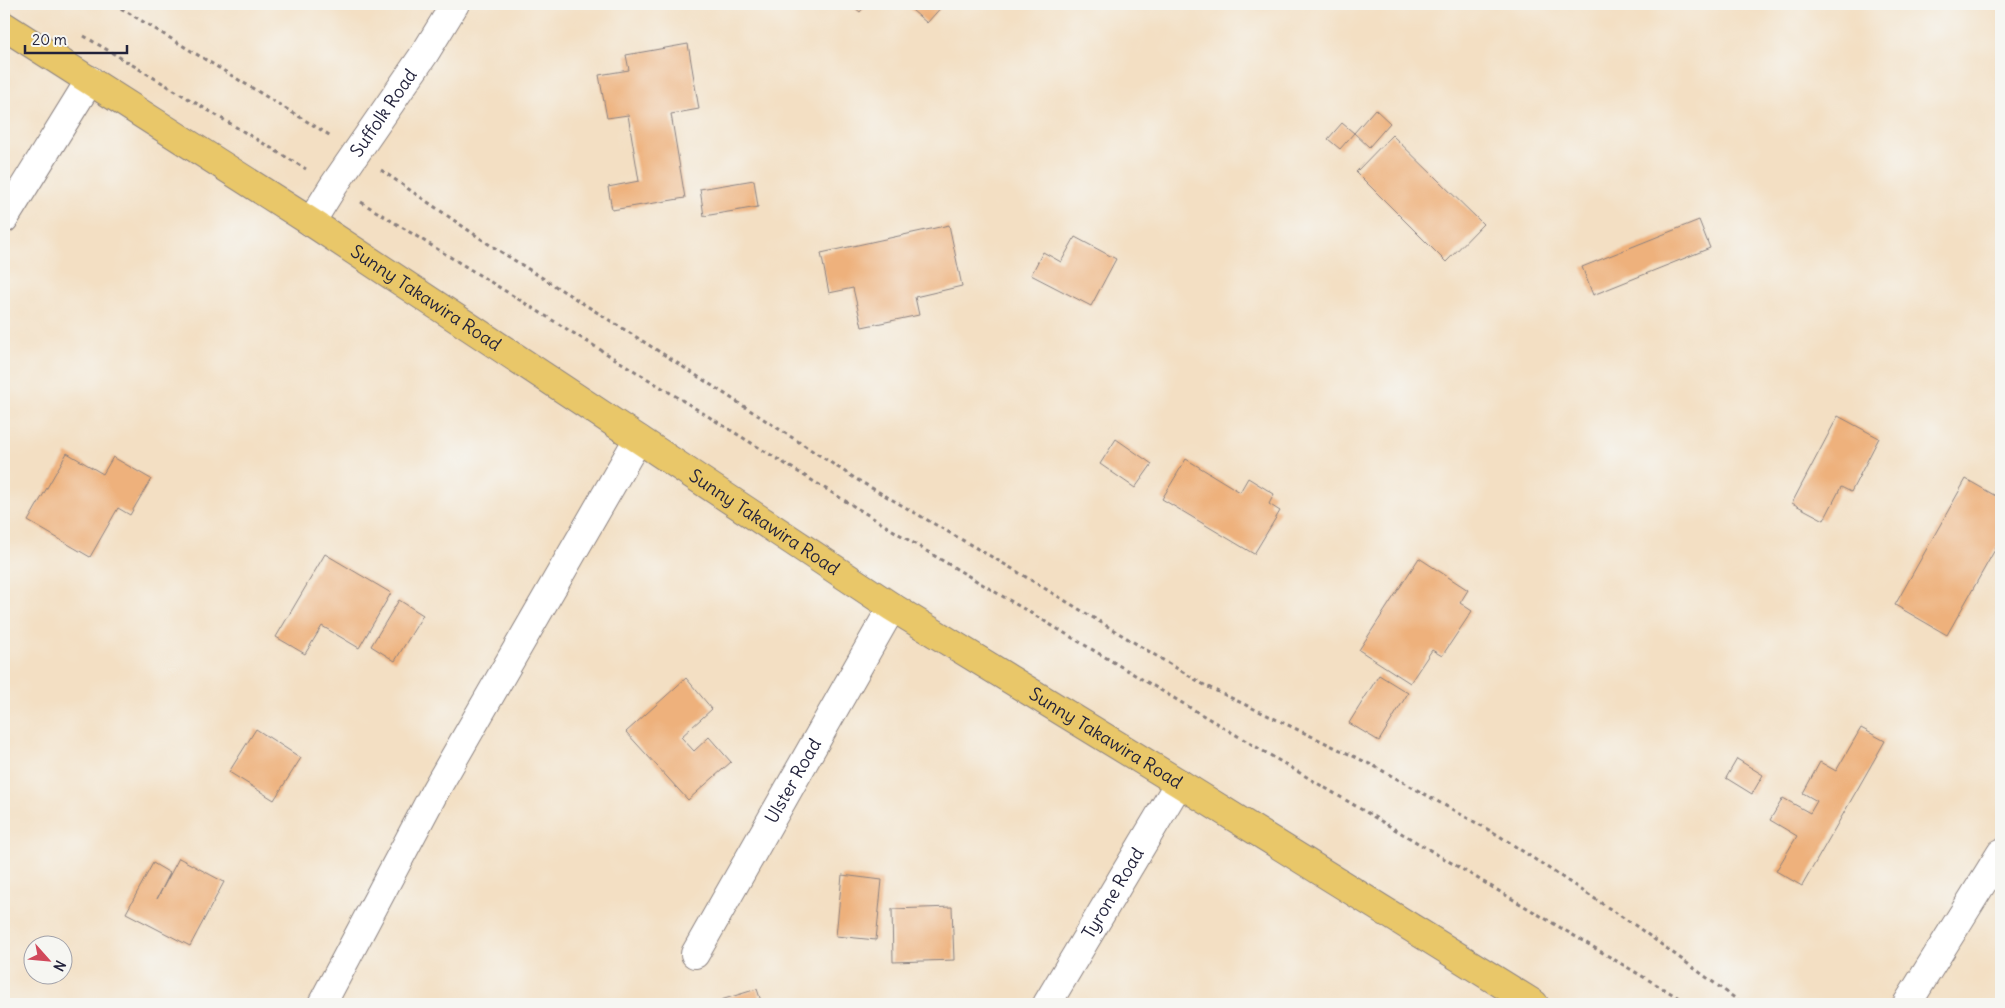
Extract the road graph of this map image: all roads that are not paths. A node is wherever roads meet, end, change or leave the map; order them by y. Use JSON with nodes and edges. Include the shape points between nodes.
{"nodes":[{"id":1,"x":455,"y":4,"type":"edge"},
{"id":2,"x":4,"y":26,"type":"edge"},
{"id":3,"x":90,"y":80,"type":"junction"},
{"id":4,"x":4,"y":219,"type":"edge"},
{"id":5,"x":311,"y":222,"type":"junction"},
{"id":6,"x":638,"y":439,"type":"junction"},
{"id":7,"x":892,"y":607,"type":"junction"},
{"id":8,"x":1179,"y":783,"type":"junction"},
{"id":9,"x":2001,"y":853,"type":"edge"},
{"id":10,"x":694,"y":954,"type":"dead end"},
{"id":11,"x":322,"y":1004,"type":"edge"},
{"id":12,"x":1047,"y":1004,"type":"edge"},
{"id":13,"x":1534,"y":1004,"type":"edge"},
{"id":14,"x":1907,"y":1004,"type":"edge"}],
"edges":[{"from":1,"to":5,"type":"street","name":"Suffolk Road"},
{"from":2,"to":3,"type":"main road","name":"Sunny Takawira Road"},
{"from":3,"to":4,"type":"street"},
{"from":3,"to":5,"type":"main road","name":"Sunny Takawira Road"},
{"from":5,"to":6,"type":"main road","name":"Sunny Takawira Road"},
{"from":6,"to":7,"type":"main road","name":"Sunny Takawira Road"},
{"from":6,"to":11,"type":"street","via":[[435,791]]},
{"from":7,"to":8,"type":"main road","name":"Sunny Takawira Road"},
{"from":7,"to":10,"type":"street","name":"Ulster Road"},
{"from":8,"to":12,"type":"street","name":"Tyrone Road"},
{"from":8,"to":13,"type":"main road","name":"Sunny Takawira Road"},
{"from":9,"to":14,"type":"street"}]}
